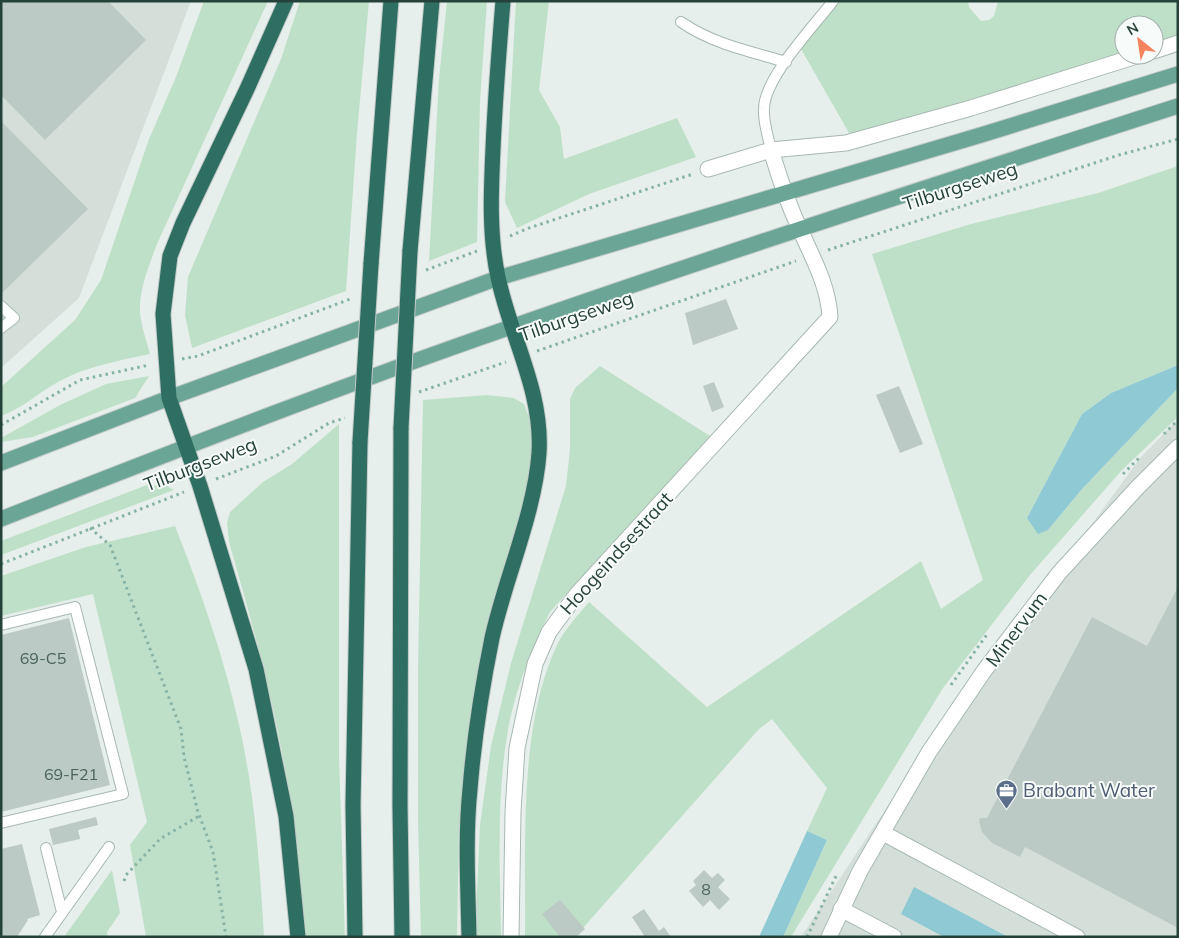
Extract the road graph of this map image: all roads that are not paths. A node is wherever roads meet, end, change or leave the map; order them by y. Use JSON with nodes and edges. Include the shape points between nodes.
{"nodes":[{"id":1,"x":286,"y":1,"type":"edge"},
{"id":2,"x":390,"y":1,"type":"edge"},
{"id":3,"x":432,"y":1,"type":"edge"},
{"id":4,"x":503,"y":1,"type":"edge"},
{"id":5,"x":833,"y":1,"type":"edge"},
{"id":6,"x":681,"y":22,"type":"dead end"},
{"id":7,"x":1178,"y":43,"type":"edge"},
{"id":8,"x":1164,"y":48,"type":"edge"},
{"id":9,"x":786,"y":62,"type":"junction"},
{"id":10,"x":1114,"y":63,"type":"edge"},
{"id":11,"x":1178,"y":74,"type":"edge"},
{"id":12,"x":1178,"y":106,"type":"edge"},
{"id":13,"x":771,"y":150,"type":"junction"},
{"id":14,"x":708,"y":169,"type":"dead end"},
{"id":15,"x":784,"y":192,"type":"junction"},
{"id":16,"x":799,"y":228,"type":"junction"},
{"id":17,"x":498,"y":278,"type":"junction"},
{"id":18,"x":1,"y":306,"type":"edge"},
{"id":19,"x":512,"y":326,"type":"junction"},
{"id":20,"x":1,"y":328,"type":"edge"},
{"id":21,"x":169,"y":398,"type":"junction"},
{"id":22,"x":187,"y":447,"type":"junction"},
{"id":23,"x":1178,"y":447,"type":"edge"},
{"id":24,"x":1,"y":463,"type":"edge"},
{"id":25,"x":1,"y":520,"type":"edge"},
{"id":26,"x":1,"y":626,"type":"edge"},
{"id":27,"x":1,"y":823,"type":"edge"},
{"id":28,"x":884,"y":833,"type":"junction"},
{"id":29,"x":109,"y":847,"type":"dead end"},
{"id":30,"x":46,"y":848,"type":"dead end"},
{"id":31,"x":841,"y":909,"type":"junction"},
{"id":32,"x":62,"y":912,"type":"junction"},
{"id":33,"x":45,"y":937,"type":"edge"},
{"id":34,"x":298,"y":937,"type":"edge"},
{"id":35,"x":355,"y":937,"type":"edge"},
{"id":36,"x":402,"y":937,"type":"edge"},
{"id":37,"x":469,"y":937,"type":"edge"},
{"id":38,"x":511,"y":937,"type":"edge"},
{"id":39,"x":829,"y":937,"type":"edge"},
{"id":40,"x":894,"y":937,"type":"edge"},
{"id":41,"x":1077,"y":937,"type":"edge"}],
"edges":[{"from":1,"to":21,"type":"highway","via":[[170,256],[163,314]]},
{"from":2,"to":35,"type":"highway","bridge":true,"via":[[360,442],[353,805]]},
{"from":3,"to":36,"type":"highway","bridge":true,"via":[[410,251],[401,428]]},
{"from":4,"to":17,"type":"highway","via":[[491,203]]},
{"from":5,"to":9,"type":"lane"},
{"from":6,"to":9,"type":"lane","via":[[723,44]]},
{"from":7,"to":8,"type":"street"},
{"from":9,"to":13,"type":"lane","via":[[767,91],[764,107]]},
{"from":10,"to":13,"type":"street","via":[[846,143]]},
{"from":11,"to":15,"type":"main road"},
{"from":12,"to":16,"type":"main road","name":"Tilburgseweg"},
{"from":13,"to":14,"type":"street"},
{"from":13,"to":15,"type":"street","name":"Hoogeindsestraat"},
{"from":15,"to":16,"type":"street","name":"Hoogeindsestraat"},
{"from":15,"to":17,"type":"main road"},
{"from":16,"to":19,"type":"main road","name":"Tilburgseweg"},
{"from":16,"to":38,"type":"street","name":"Hoogeindsestraat","via":[[814,255],[829,298],[830,318],[577,594],[549,632],[535,664],[517,748]]},
{"from":17,"to":19,"type":"highway"},
{"from":17,"to":21,"type":"main road"},
{"from":18,"to":20,"type":"lane","via":[[14,318]]},
{"from":19,"to":22,"type":"main road","name":"Tilburgseweg"},
{"from":19,"to":37,"type":"highway","via":[[539,426],[539,453],[536,481],[504,591],[482,696],[470,790]]},
{"from":21,"to":22,"type":"highway"},
{"from":21,"to":24,"type":"main road"},
{"from":22,"to":25,"type":"main road","name":"Tilburgseweg"},
{"from":22,"to":34,"type":"highway","via":[[256,669],[286,816]]},
{"from":23,"to":28,"type":"street","name":"Minervum","via":[[1059,573],[984,671],[929,752]]},
{"from":26,"to":27,"type":"lane","via":[[75,607],[123,794]]},
{"from":28,"to":31,"type":"street","name":"Minervum"},
{"from":28,"to":41,"type":"street"},
{"from":29,"to":32,"type":"lane"},
{"from":30,"to":32,"type":"lane"},
{"from":31,"to":39,"type":"street","name":"Minervum"},
{"from":31,"to":40,"type":"street"},
{"from":32,"to":33,"type":"lane"}]}
